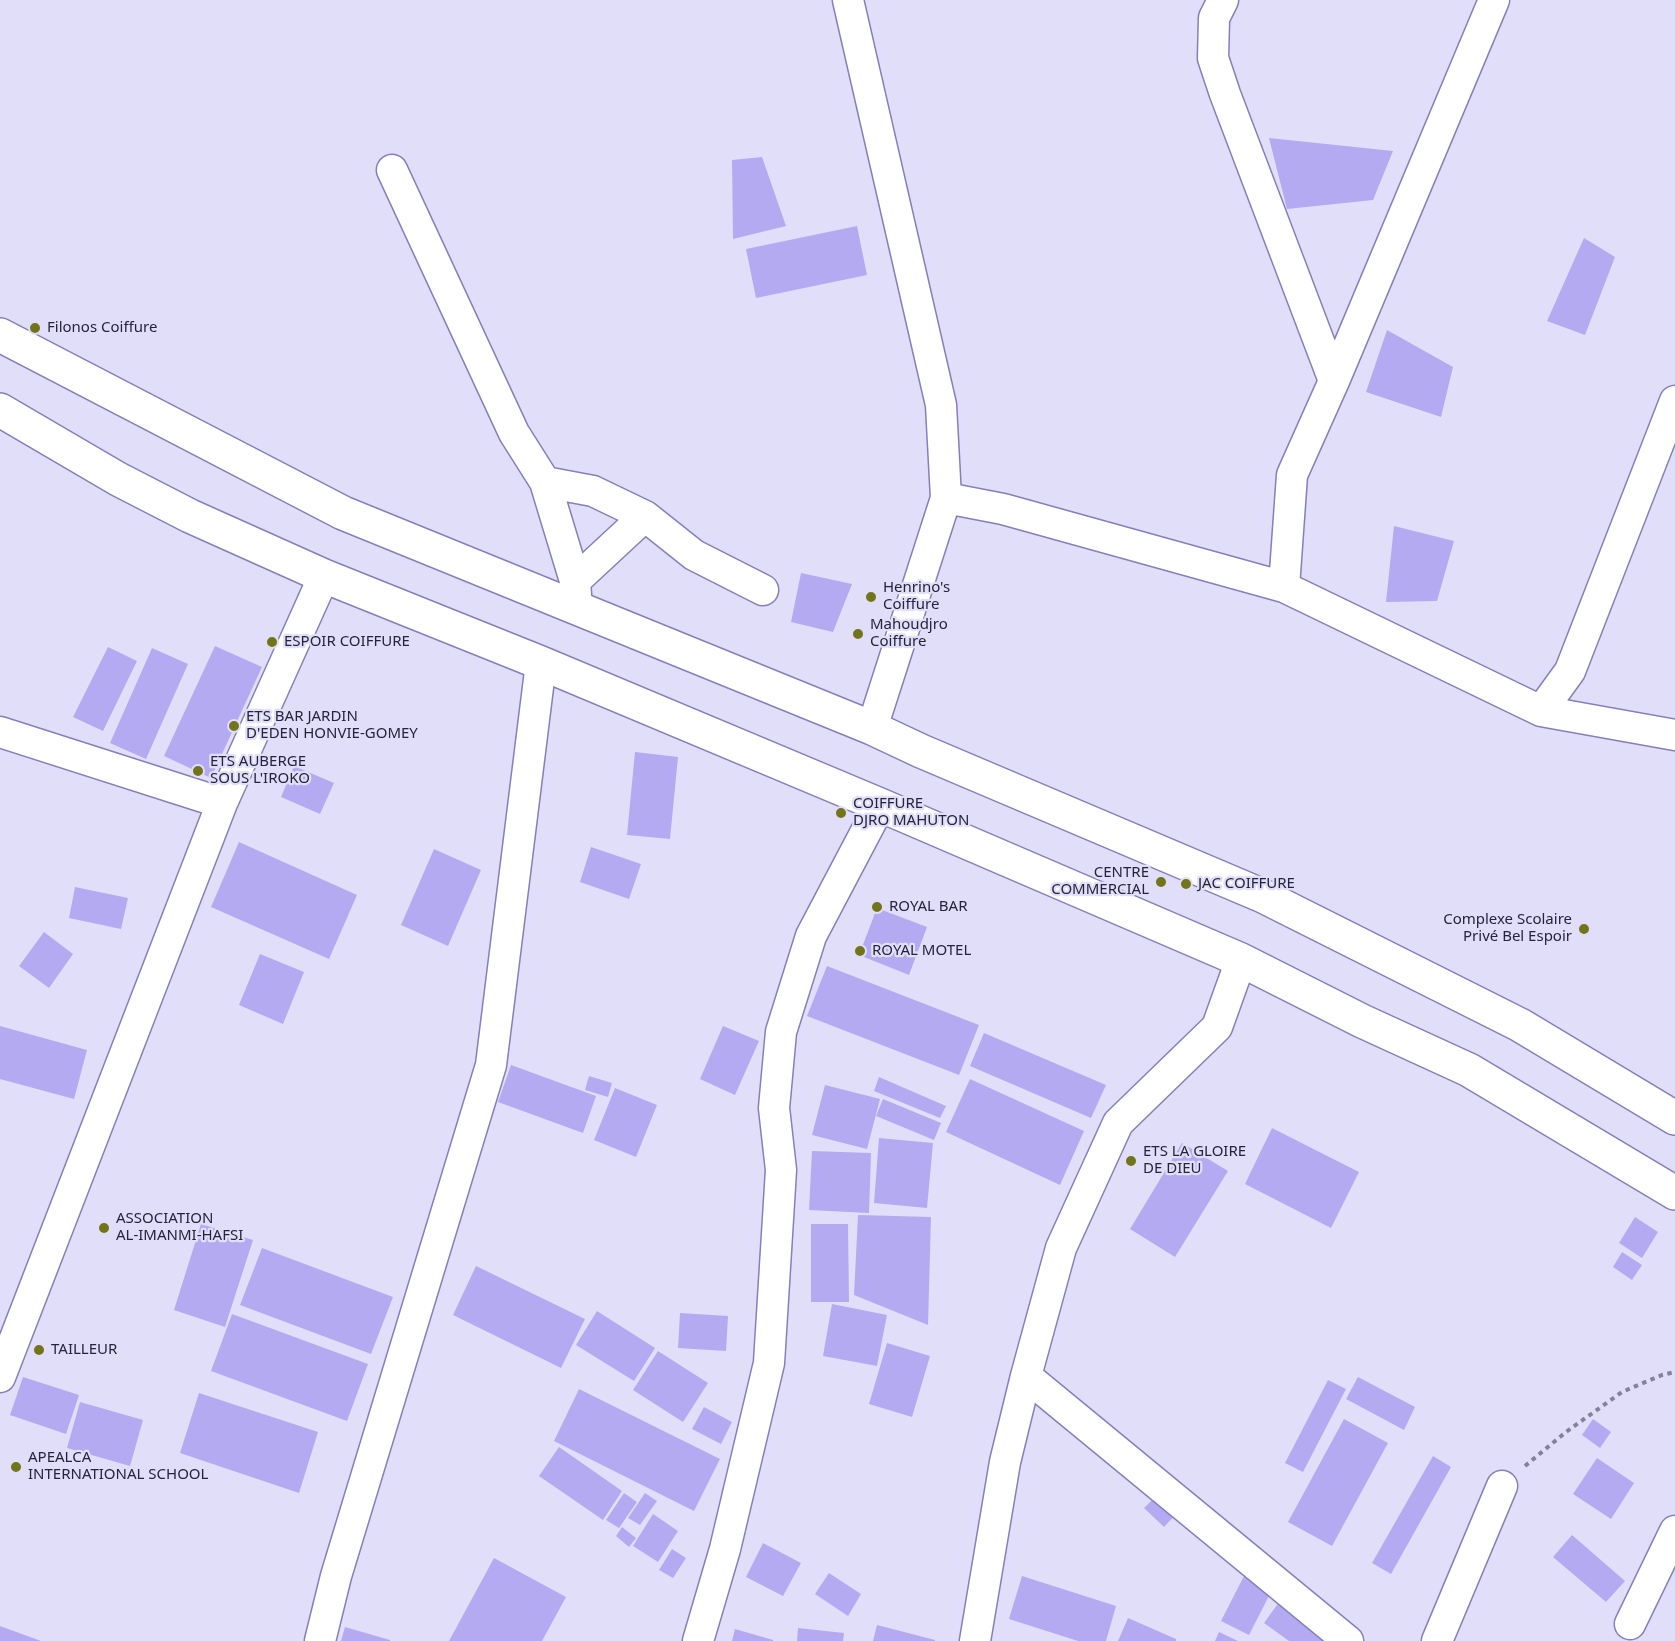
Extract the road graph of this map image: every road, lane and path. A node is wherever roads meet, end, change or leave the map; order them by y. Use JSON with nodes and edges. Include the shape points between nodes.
{"nodes":[{"id":1,"x":848,"y":0,"type":"edge"},
{"id":2,"x":1223,"y":0,"type":"edge"},
{"id":3,"x":1494,"y":0,"type":"edge"},
{"id":4,"x":392,"y":170,"type":"dead end"},
{"id":5,"x":0,"y":335,"type":"edge"},
{"id":6,"x":1334,"y":381,"type":"junction"},
{"id":7,"x":1675,"y":401,"type":"edge"},
{"id":8,"x":0,"y":410,"type":"edge"},
{"id":9,"x":545,"y":482,"type":"junction"},
{"id":10,"x":946,"y":498,"type":"junction"},
{"id":11,"x":645,"y":516,"type":"junction"},
{"id":12,"x":324,"y":576,"type":"junction"},
{"id":13,"x":1284,"y":587,"type":"junction"},
{"id":14,"x":763,"y":590,"type":"dead end"},
{"id":15,"x":576,"y":595,"type":"junction"},
{"id":16,"x":541,"y":663,"type":"junction"},
{"id":17,"x":1570,"y":671,"type":"junction"},
{"id":18,"x":1541,"y":711,"type":"junction"},
{"id":19,"x":1585,"y":719,"type":"junction"},
{"id":20,"x":872,"y":728,"type":"junction"},
{"id":21,"x":0,"y":732,"type":"edge"},
{"id":22,"x":1675,"y":735,"type":"edge"},
{"id":23,"x":222,"y":803,"type":"junction"},
{"id":24,"x":880,"y":805,"type":"junction"},
{"id":25,"x":1241,"y":960,"type":"junction"},
{"id":26,"x":1675,"y":1118,"type":"edge"},
{"id":27,"x":1675,"y":1193,"type":"edge"},
{"id":28,"x":1675,"y":1372,"type":"edge"},
{"id":29,"x":1026,"y":1376,"type":"junction"},
{"id":30,"x":0,"y":1377,"type":"edge"},
{"id":31,"x":1502,"y":1486,"type":"joint"},
{"id":32,"x":1675,"y":1531,"type":"edge"},
{"id":33,"x":1630,"y":1624,"type":"dead end"},
{"id":34,"x":320,"y":1641,"type":"edge"},
{"id":35,"x":698,"y":1641,"type":"edge"},
{"id":36,"x":975,"y":1641,"type":"edge"},
{"id":37,"x":1348,"y":1641,"type":"edge"},
{"id":38,"x":1437,"y":1641,"type":"edge"}],
"edges":[{"from":1,"to":10,"type":"street","via":[[941,405]]},
{"from":2,"to":6,"type":"street","via":[[1214,18],[1213,58]]},
{"from":3,"to":6,"type":"street"},
{"from":4,"to":9,"type":"street","via":[[514,432]]},
{"from":5,"to":15,"type":"main road","via":[[343,513]]},
{"from":6,"to":13,"type":"street","via":[[1292,475]]},
{"from":7,"to":17,"type":"street"},
{"from":8,"to":12,"type":"main road","via":[[190,516]]},
{"from":9,"to":11,"type":"street","via":[[593,491]]},
{"from":9,"to":15,"type":"street"},
{"from":10,"to":13,"type":"street","via":[[1003,509]]},
{"from":10,"to":20,"type":"street"},
{"from":11,"to":14,"type":"street","via":[[694,555]]},
{"from":11,"to":15,"type":"street"},
{"from":12,"to":16,"type":"main road"},
{"from":12,"to":23,"type":"street"},
{"from":13,"to":18,"type":"street"},
{"from":15,"to":20,"type":"main road"},
{"from":16,"to":24,"type":"main road"},
{"from":16,"to":34,"type":"street","via":[[491,1065],[336,1576]]},
{"from":17,"to":18,"type":"street"},
{"from":17,"to":19,"type":"street"},
{"from":18,"to":19,"type":"street"},
{"from":19,"to":22,"type":"street"},
{"from":20,"to":26,"type":"main road","via":[[1263,896],[1520,1025]]},
{"from":21,"to":23,"type":"street"},
{"from":23,"to":30,"type":"street"},
{"from":24,"to":25,"type":"main road"},
{"from":24,"to":35,"type":"street","via":[[810,936],[781,1032],[774,1108],[781,1170],[769,1363]]},
{"from":25,"to":27,"type":"main road","via":[[1469,1070]]},
{"from":25,"to":29,"type":"street","via":[[1217,1027],[1118,1124],[1061,1248]]},
{"from":28,"to":31,"type":"path","via":[[1622,1392],[1566,1432]]},
{"from":29,"to":36,"type":"street","via":[[1005,1462]]},
{"from":29,"to":37,"type":"street"},
{"from":31,"to":38,"type":"street"},
{"from":32,"to":33,"type":"street"}]}
